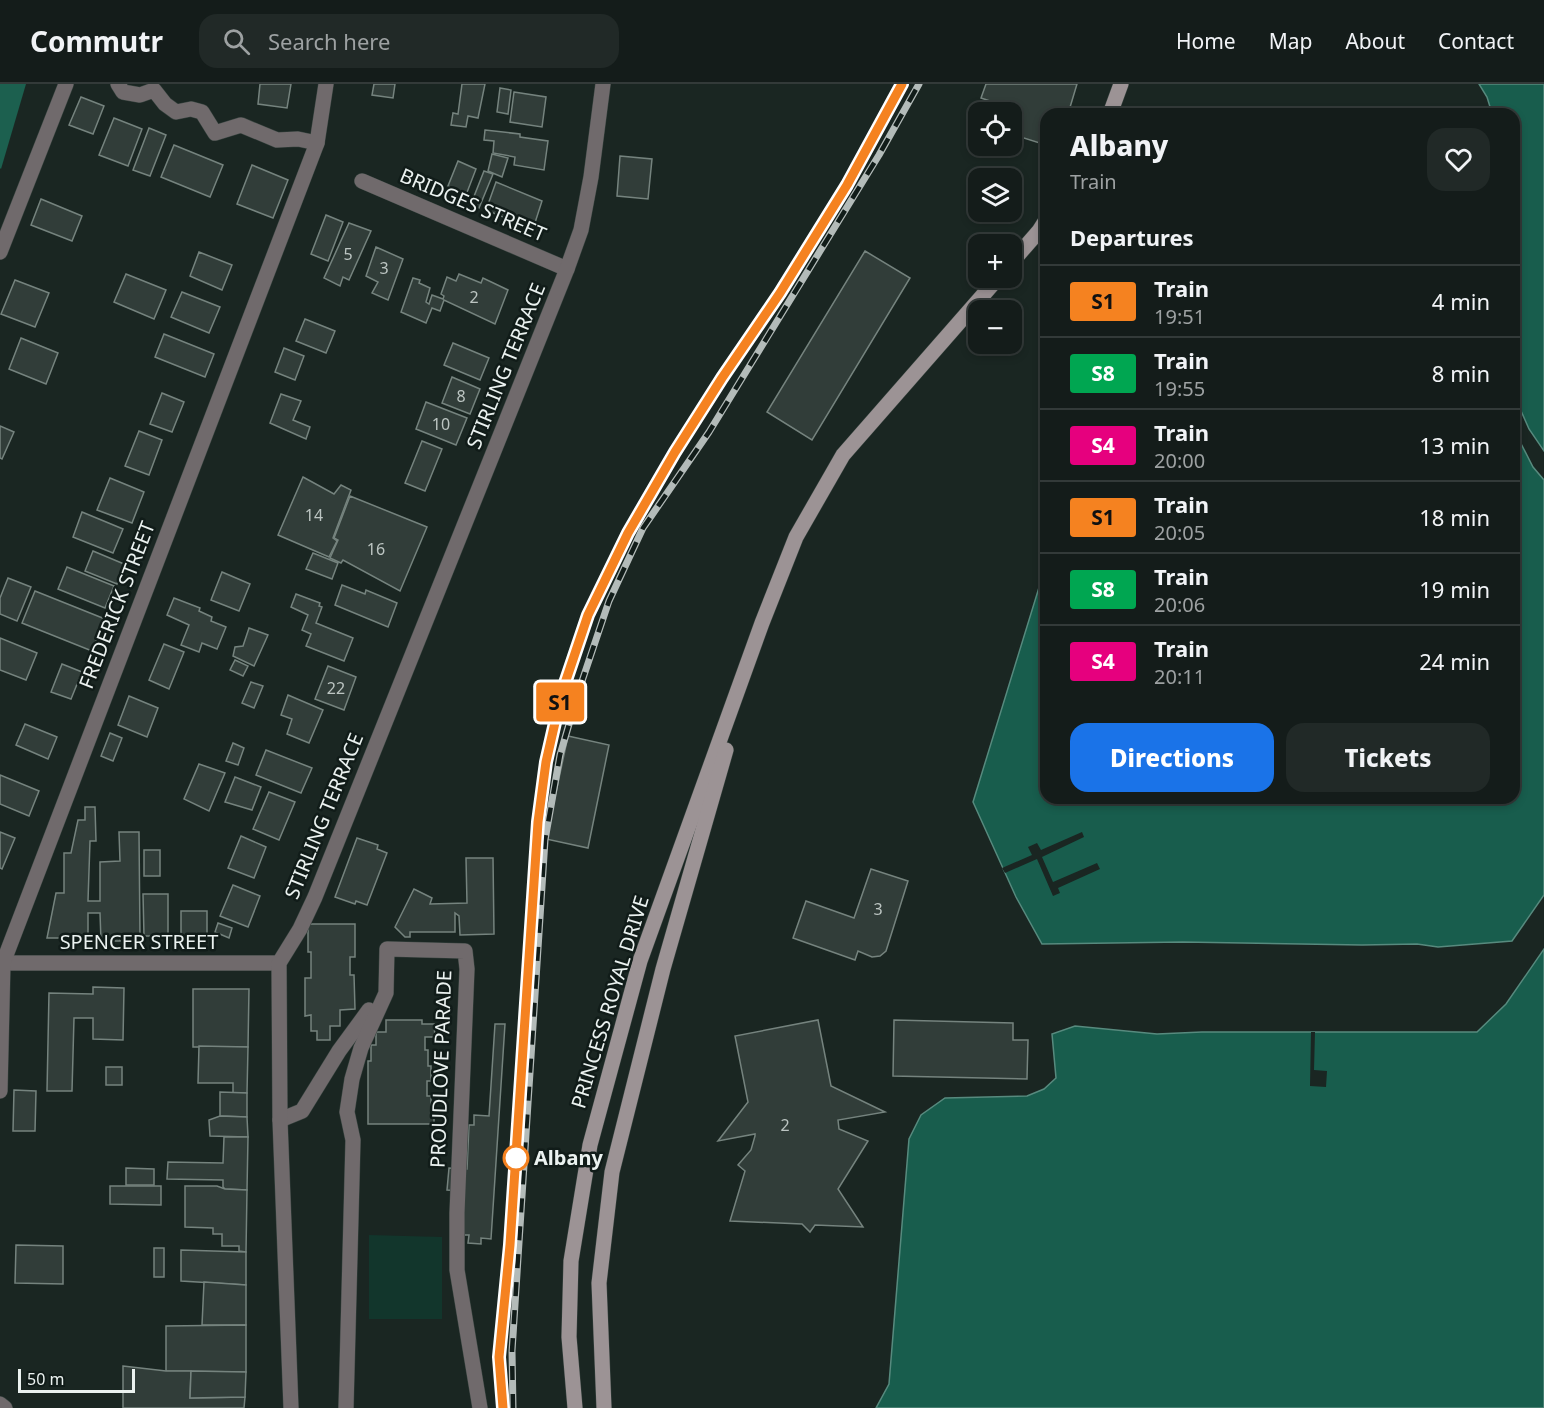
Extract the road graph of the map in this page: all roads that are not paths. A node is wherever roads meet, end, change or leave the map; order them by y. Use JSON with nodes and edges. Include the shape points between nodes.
{"nodes":[{"id":1,"x":66,"y":84,"type":"edge"},
{"id":2,"x":118,"y":84,"type":"edge"},
{"id":3,"x":326,"y":84,"type":"edge"},
{"id":4,"x":604,"y":84,"type":"edge"},
{"id":5,"x":1121,"y":84,"type":"edge"},
{"id":6,"x":1112,"y":108,"type":"edge"},
{"id":7,"x":317,"y":143,"type":"junction"},
{"id":8,"x":362,"y":180,"type":"dead end"},
{"id":9,"x":1040,"y":229,"type":"edge"},
{"id":10,"x":1022,"y":250,"type":"edge"},
{"id":11,"x":0,"y":252,"type":"edge"},
{"id":12,"x":567,"y":269,"type":"junction"},
{"id":13,"x":989,"y":288,"type":"edge"},
{"id":14,"x":762,"y":623,"type":"junction"},
{"id":15,"x":640,"y":961,"type":"junction"},
{"id":16,"x":1,"y":963,"type":"edge"},
{"id":17,"x":279,"y":963,"type":"junction"},
{"id":18,"x":663,"y":969,"type":"junction"},
{"id":19,"x":386,"y":993,"type":"junction"},
{"id":20,"x":0,"y":1091,"type":"edge"},
{"id":21,"x":280,"y":1120,"type":"junction"},
{"id":22,"x":0,"y":1404,"type":"edge"},
{"id":23,"x":5,"y":1408,"type":"edge"},
{"id":24,"x":291,"y":1408,"type":"edge"},
{"id":25,"x":346,"y":1408,"type":"edge"},
{"id":26,"x":480,"y":1408,"type":"edge"},
{"id":27,"x":575,"y":1408,"type":"edge"},
{"id":28,"x":604,"y":1408,"type":"edge"}],
"edges":[{"from":1,"to":11,"type":"street"},
{"from":2,"to":7,"type":"street","via":[[123,92],[140,95],[154,90],[176,112],[202,112],[215,133],[241,125],[277,140]]},
{"from":3,"to":7,"type":"street","name":"FREDERICK STREET"},
{"from":4,"to":12,"type":"street","name":"STIRLING TERRACE","via":[[581,230]]},
{"from":5,"to":6,"type":"main road"},
{"from":7,"to":16,"type":"street","name":"FREDERICK STREET"},
{"from":8,"to":12,"type":"street","name":"BRIDGES STREET"},
{"from":9,"to":10,"type":"main road"},
{"from":12,"to":17,"type":"street","name":"STIRLING TERRACE","via":[[315,897]]},
{"from":13,"to":14,"type":"main road","name":"PRINCESS ROYAL DRIVE","via":[[843,455],[796,537]]},
{"from":14,"to":15,"type":"main road","name":"PRINCESS ROYAL DRIVE"},
{"from":14,"to":18,"type":"main road","name":"PRINCESS ROYAL DRIVE"},
{"from":15,"to":18,"type":"main road"},
{"from":15,"to":27,"type":"main road","name":"PRINCESS ROYAL DRIVE","via":[[590,1145],[571,1261],[569,1337]]},
{"from":16,"to":17,"type":"street","name":"SPENCER STREET"},
{"from":16,"to":20,"type":"street","name":"FREDERICK STREET"},
{"from":17,"to":21,"type":"street"},
{"from":18,"to":28,"type":"main road","name":"PRINCESS ROYAL DRIVE","via":[[612,1172],[599,1283]]},
{"from":19,"to":21,"type":"street","via":[[339,1051],[302,1111]]},
{"from":19,"to":25,"type":"street","name":"PROUDLOVE PARADE","via":[[361,1048],[347,1112],[353,1140]]},
{"from":19,"to":26,"type":"street","name":"PROUDLOVE PARADE","via":[[387,949],[465,951],[457,1270]]},
{"from":21,"to":24,"type":"street"},
{"from":22,"to":23,"type":"street"}]}
